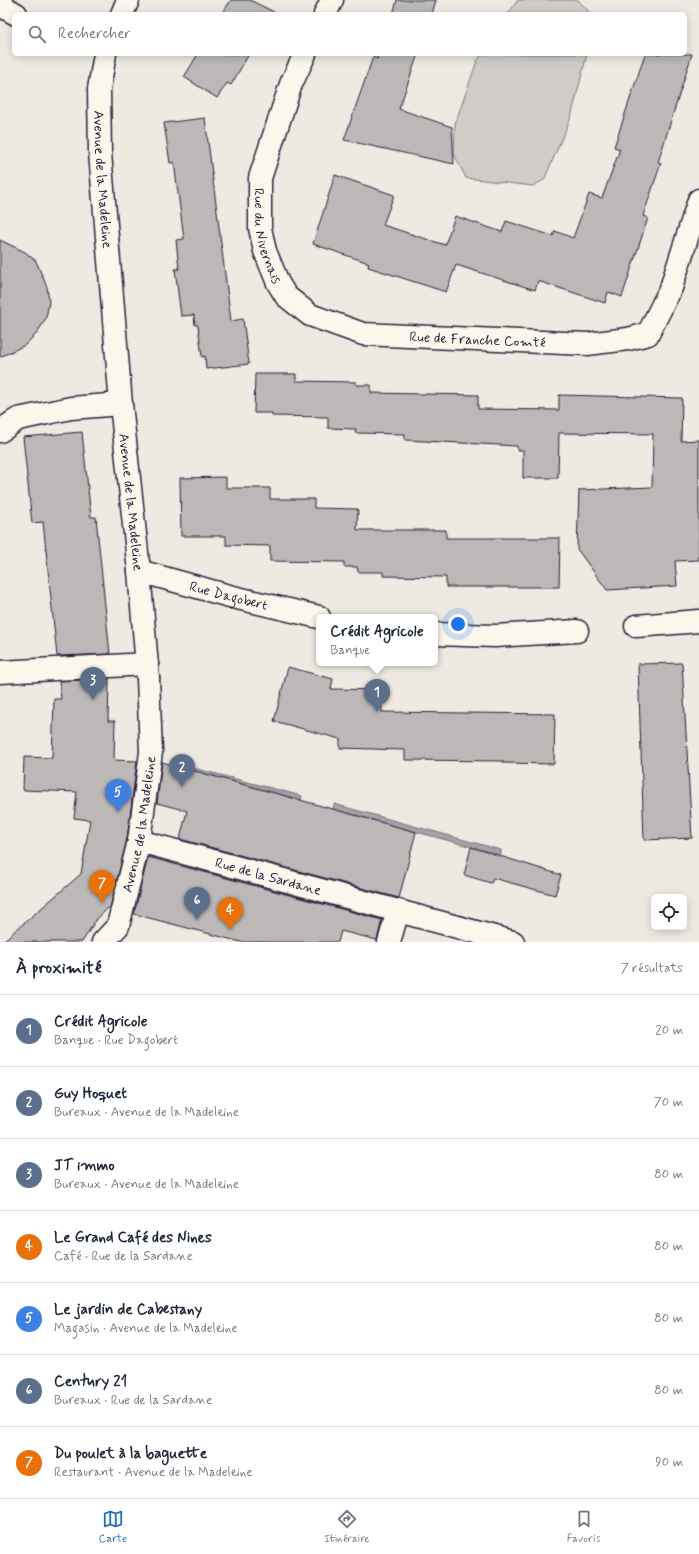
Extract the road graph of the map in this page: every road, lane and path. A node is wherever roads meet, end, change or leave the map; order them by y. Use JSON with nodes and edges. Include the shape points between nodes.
{"nodes":[{"id":1,"x":128,"y":0,"type":"edge"},
{"id":2,"x":332,"y":0,"type":"edge"},
{"id":3,"x":0,"y":5,"type":"edge"},
{"id":4,"x":12,"y":12,"type":"edge"},
{"id":5,"x":123,"y":12,"type":"edge"},
{"id":6,"x":326,"y":12,"type":"edge"},
{"id":7,"x":104,"y":56,"type":"edge"},
{"id":8,"x":304,"y":56,"type":"edge"},
{"id":9,"x":699,"y":200,"type":"edge"},
{"id":10,"x":310,"y":315,"type":"joint"},
{"id":11,"x":121,"y":404,"type":"junction"},
{"id":12,"x":0,"y":431,"type":"edge"},
{"id":13,"x":139,"y":571,"type":"junction"},
{"id":14,"x":316,"y":616,"type":"edge"},
{"id":15,"x":699,"y":621,"type":"edge"},
{"id":16,"x":636,"y":626,"type":"dead end"},
{"id":17,"x":577,"y":631,"type":"dead end"},
{"id":18,"x":438,"y":634,"type":"edge"},
{"id":19,"x":148,"y":671,"type":"junction"},
{"id":20,"x":0,"y":672,"type":"edge"},
{"id":21,"x":139,"y":842,"type":"junction"},
{"id":22,"x":398,"y":911,"type":"junction"},
{"id":23,"x":117,"y":938,"type":"edge"},
{"id":24,"x":103,"y":942,"type":"edge"},
{"id":25,"x":389,"y":942,"type":"edge"},
{"id":26,"x":513,"y":942,"type":"edge"}],
"edges":[{"from":1,"to":5,"type":"street"},
{"from":2,"to":6,"type":"street"},
{"from":3,"to":4,"type":"street"},
{"from":7,"to":11,"type":"street","name":"Avenue de la Madeleine","via":[[99,89],[100,153]]},
{"from":8,"to":10,"type":"street","name":"Rue du Nivernais","via":[[290,84],[260,178],[260,228],[265,251],[278,283],[286,296]]},
{"from":9,"to":10,"type":"street","name":"Rue de Franche Comté","via":[[671,288],[648,334],[587,344],[363,334]]},
{"from":11,"to":12,"type":"street","via":[[71,408],[18,419]]},
{"from":11,"to":13,"type":"street","name":"Avenue de la Madeleine"},
{"from":13,"to":14,"type":"street","name":"Rue Dagobert"},
{"from":13,"to":19,"type":"street","name":"Avenue de la Madeleine"},
{"from":15,"to":16,"type":"street"},
{"from":17,"to":18,"type":"street","via":[[495,636]]},
{"from":19,"to":20,"type":"street"},
{"from":19,"to":21,"type":"street","name":"Avenue de la Madeleine","via":[[151,752]]},
{"from":21,"to":22,"type":"street","name":"Rue de la Sardane"},
{"from":21,"to":23,"type":"street","name":"Avenue de la Madeleine"},
{"from":22,"to":25,"type":"street"},
{"from":22,"to":26,"type":"street","name":"Rue de la Sardane"},
{"from":23,"to":24,"type":"street","name":"Avenue de la Madeleine"}]}
